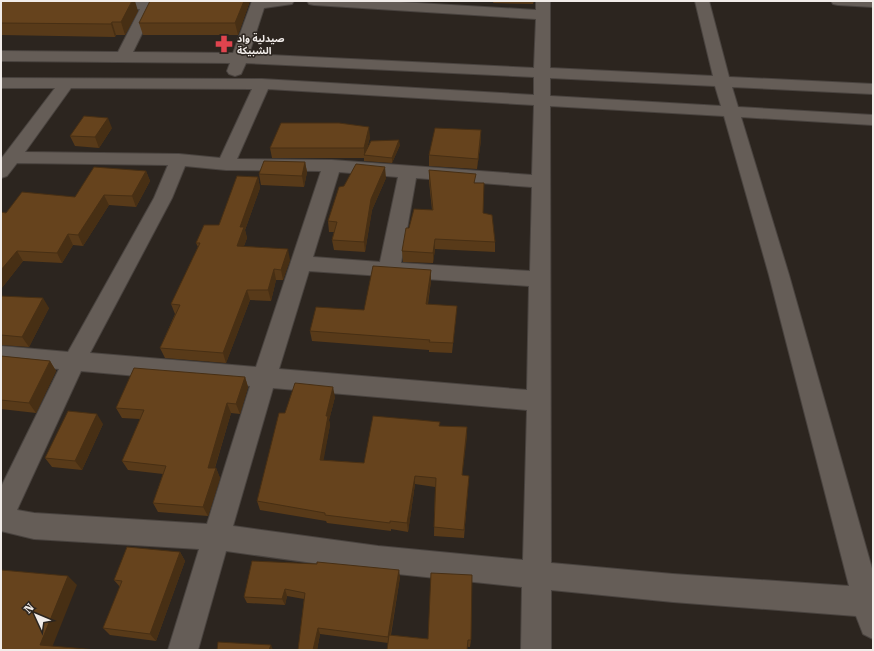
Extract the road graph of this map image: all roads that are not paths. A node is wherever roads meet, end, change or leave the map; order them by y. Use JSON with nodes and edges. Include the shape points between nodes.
{"nodes":[{"id":1,"x":287,"y":1,"type":"edge"},
{"id":2,"x":314,"y":1,"type":"edge"},
{"id":3,"x":702,"y":1,"type":"edge"},
{"id":4,"x":838,"y":1,"type":"edge"},
{"id":5,"x":150,"y":3,"type":"edge"},
{"id":6,"x":259,"y":3,"type":"edge"},
{"id":7,"x":873,"y":3,"type":"edge"},
{"id":8,"x":90,"y":6,"type":"edge"},
{"id":9,"x":543,"y":8,"type":"edge"},
{"id":10,"x":1,"y":56,"type":"edge"},
{"id":11,"x":123,"y":57,"type":"junction"},
{"id":12,"x":240,"y":58,"type":"junction"},
{"id":13,"x":542,"y":72,"type":"junction"},
{"id":14,"x":722,"y":81,"type":"junction"},
{"id":15,"x":1,"y":83,"type":"edge"},
{"id":16,"x":67,"y":83,"type":"junction"},
{"id":17,"x":229,"y":83,"type":"junction"},
{"id":18,"x":262,"y":84,"type":"junction"},
{"id":19,"x":873,"y":89,"type":"edge"},
{"id":20,"x":542,"y":101,"type":"junction"},
{"id":21,"x":732,"y":112,"type":"junction"},
{"id":22,"x":873,"y":120,"type":"edge"},
{"id":23,"x":13,"y":157,"type":"junction"},
{"id":24,"x":180,"y":160,"type":"junction"},
{"id":25,"x":226,"y":164,"type":"junction"},
{"id":26,"x":332,"y":166,"type":"junction"},
{"id":27,"x":1,"y":172,"type":"edge"},
{"id":28,"x":408,"y":173,"type":"junction"},
{"id":29,"x":541,"y":182,"type":"junction"},
{"id":30,"x":301,"y":263,"type":"junction"},
{"id":31,"x":389,"y":270,"type":"junction"},
{"id":32,"x":540,"y":279,"type":"junction"},
{"id":33,"x":1,"y":355,"type":"edge"},
{"id":34,"x":74,"y":361,"type":"junction"},
{"id":35,"x":265,"y":378,"type":"junction"},
{"id":36,"x":539,"y":401,"type":"junction"},
{"id":37,"x":1,"y":515,"type":"edge"},
{"id":38,"x":1,"y":519,"type":"edge"},
{"id":39,"x":217,"y":537,"type":"junction"},
{"id":40,"x":537,"y":575,"type":"junction"},
{"id":41,"x":870,"y":613,"type":"edge"},
{"id":42,"x":183,"y":650,"type":"edge"},
{"id":43,"x":536,"y":650,"type":"edge"}],
"edges":[{"from":1,"to":6,"type":"street"},
{"from":2,"to":9,"type":"street"},
{"from":3,"to":14,"type":"street"},
{"from":4,"to":7,"type":"street"},
{"from":5,"to":8,"type":"street"},
{"from":5,"to":11,"type":"street"},
{"from":6,"to":12,"type":"street"},
{"from":9,"to":13,"type":"street"},
{"from":10,"to":11,"type":"street"},
{"from":11,"to":12,"type":"street"},
{"from":12,"to":13,"type":"street"},
{"from":12,"to":17,"type":"street"},
{"from":13,"to":14,"type":"street"},
{"from":13,"to":20,"type":"street"},
{"from":14,"to":19,"type":"street"},
{"from":14,"to":21,"type":"street"},
{"from":15,"to":16,"type":"street"},
{"from":16,"to":17,"type":"street"},
{"from":16,"to":23,"type":"street"},
{"from":17,"to":18,"type":"street"},
{"from":18,"to":20,"type":"street"},
{"from":18,"to":25,"type":"street"},
{"from":20,"to":21,"type":"street"},
{"from":20,"to":29,"type":"street"},
{"from":21,"to":22,"type":"street"},
{"from":21,"to":41,"type":"street","via":[[779,275]]},
{"from":23,"to":24,"type":"street"},
{"from":23,"to":27,"type":"street"},
{"from":24,"to":25,"type":"street"},
{"from":24,"to":34,"type":"street","via":[[163,198]]},
{"from":25,"to":26,"type":"street"},
{"from":26,"to":28,"type":"street"},
{"from":26,"to":30,"type":"street"},
{"from":28,"to":29,"type":"street"},
{"from":28,"to":31,"type":"street"},
{"from":29,"to":32,"type":"street"},
{"from":30,"to":31,"type":"street"},
{"from":30,"to":35,"type":"street"},
{"from":31,"to":32,"type":"street"},
{"from":32,"to":36,"type":"street"},
{"from":33,"to":34,"type":"street"},
{"from":34,"to":35,"type":"street"},
{"from":34,"to":37,"type":"street"},
{"from":35,"to":36,"type":"street"},
{"from":35,"to":39,"type":"street","via":[[246,432]]},
{"from":36,"to":40,"type":"street"},
{"from":38,"to":39,"type":"street","via":[[34,526]]},
{"from":39,"to":40,"type":"street","via":[[378,559]]},
{"from":39,"to":42,"type":"street"},
{"from":40,"to":41,"type":"street","via":[[673,588]]},
{"from":40,"to":43,"type":"street"}]}
